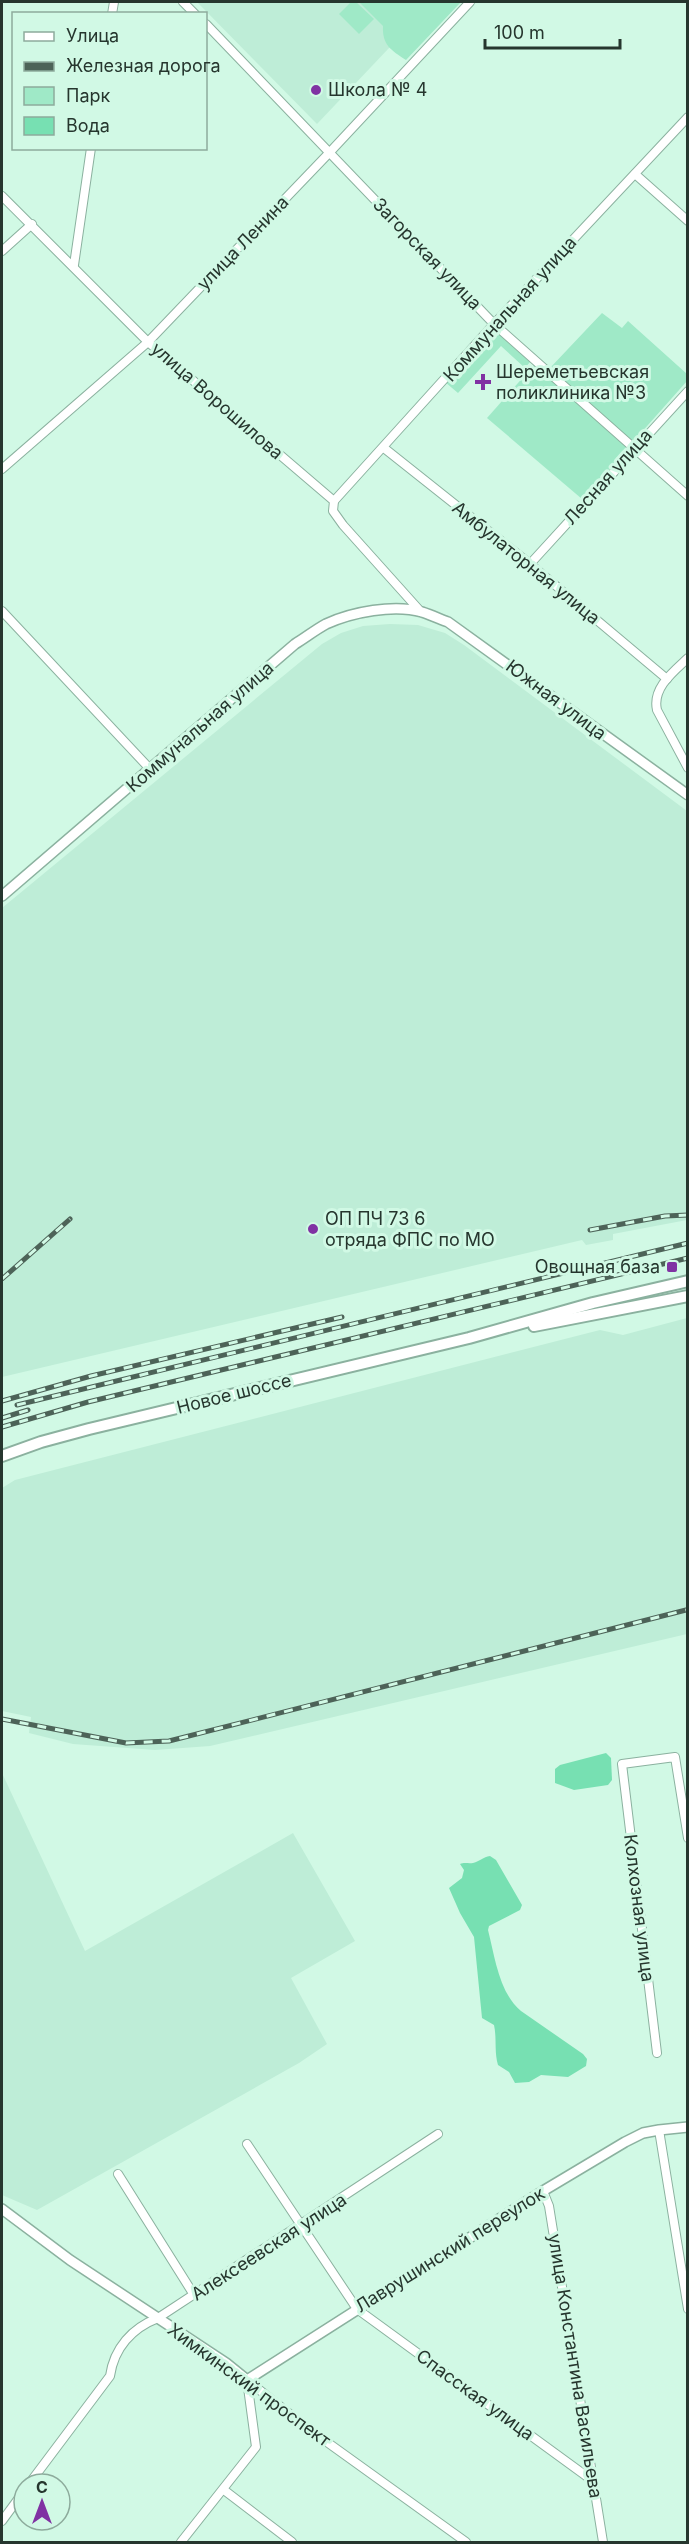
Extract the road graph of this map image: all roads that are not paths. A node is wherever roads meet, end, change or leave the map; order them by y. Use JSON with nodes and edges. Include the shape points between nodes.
{"nodes":[{"id":1,"x":470,"y":2,"type":"edge"},
{"id":2,"x":207,"y":25,"type":"edge"},
{"id":3,"x":687,"y":117,"type":"edge"},
{"id":4,"x":91,"y":150,"type":"edge"},
{"id":5,"x":330,"y":152,"type":"junction"},
{"id":6,"x":634,"y":174,"type":"junction"},
{"id":7,"x":2,"y":196,"type":"edge"},
{"id":8,"x":687,"y":221,"type":"edge"},
{"id":9,"x":32,"y":224,"type":"junction"},
{"id":10,"x":2,"y":251,"type":"edge"},
{"id":11,"x":74,"y":265,"type":"junction"},
{"id":12,"x":494,"y":324,"type":"junction"},
{"id":13,"x":148,"y":342,"type":"junction"},
{"id":14,"x":687,"y":391,"type":"edge"},
{"id":15,"x":384,"y":447,"type":"junction"},
{"id":16,"x":633,"y":448,"type":"junction"},
{"id":17,"x":2,"y":470,"type":"edge"},
{"id":18,"x":687,"y":496,"type":"edge"},
{"id":19,"x":334,"y":501,"type":"junction"},
{"id":20,"x":530,"y":564,"type":"junction"},
{"id":21,"x":2,"y":611,"type":"edge"},
{"id":22,"x":421,"y":612,"type":"junction"},
{"id":23,"x":687,"y":658,"type":"edge"},
{"id":24,"x":667,"y":679,"type":"junction"},
{"id":25,"x":687,"y":768,"type":"edge"},
{"id":26,"x":151,"y":770,"type":"junction"},
{"id":27,"x":687,"y":795,"type":"edge"},
{"id":28,"x":2,"y":896,"type":"edge"},
{"id":29,"x":687,"y":1281,"type":"edge"},
{"id":30,"x":687,"y":1296,"type":"edge"},
{"id":31,"x":469,"y":1338,"type":"junction"},
{"id":32,"x":2,"y":1456,"type":"edge"},
{"id":33,"x":687,"y":1838,"type":"edge"},
{"id":34,"x":657,"y":2053,"type":"dead end"},
{"id":35,"x":687,"y":2127,"type":"edge"},
{"id":36,"x":659,"y":2130,"type":"junction"},
{"id":37,"x":438,"y":2134,"type":"dead end"},
{"id":38,"x":247,"y":2144,"type":"dead end"},
{"id":39,"x":118,"y":2174,"type":"dead end"},
{"id":40,"x":543,"y":2191,"type":"junction"},
{"id":41,"x":2,"y":2209,"type":"edge"},
{"id":42,"x":301,"y":2226,"type":"junction"},
{"id":43,"x":194,"y":2295,"type":"junction"},
{"id":44,"x":357,"y":2309,"type":"junction"},
{"id":45,"x":687,"y":2309,"type":"edge"},
{"id":46,"x":158,"y":2318,"type":"junction"},
{"id":47,"x":247,"y":2380,"type":"junction"},
{"id":48,"x":38,"y":2472,"type":"edge"},
{"id":49,"x":594,"y":2481,"type":"junction"},
{"id":50,"x":224,"y":2490,"type":"junction"},
{"id":51,"x":12,"y":2507,"type":"edge"},
{"id":52,"x":2,"y":2521,"type":"edge"},
{"id":53,"x":182,"y":2542,"type":"edge"},
{"id":54,"x":292,"y":2542,"type":"edge"},
{"id":55,"x":466,"y":2542,"type":"edge"},
{"id":56,"x":603,"y":2542,"type":"edge"}],
"edges":[{"from":1,"to":5,"type":"street","name":"улица Ленина"},
{"from":2,"to":5,"type":"street","name":"Загорская улица"},
{"from":3,"to":6,"type":"street","name":"Коммунальная улица"},
{"from":4,"to":11,"type":"street"},
{"from":5,"to":12,"type":"street","name":"Загорская улица"},
{"from":5,"to":13,"type":"street","name":"улица Ленина"},
{"from":6,"to":8,"type":"street"},
{"from":6,"to":12,"type":"street","name":"Коммунальная улица"},
{"from":7,"to":9,"type":"street","name":"улица Ворошилова"},
{"from":9,"to":10,"type":"street"},
{"from":9,"to":11,"type":"street","name":"улица Ворошилова"},
{"from":11,"to":13,"type":"street","name":"улица Ворошилова"},
{"from":12,"to":15,"type":"street","name":"Коммунальная улица"},
{"from":12,"to":16,"type":"street","name":"Загорская улица"},
{"from":13,"to":17,"type":"street","name":"улица Ленина"},
{"from":13,"to":19,"type":"street","name":"улица Ворошилова"},
{"from":14,"to":16,"type":"street","name":"Лесная улица"},
{"from":15,"to":19,"type":"street","name":"Коммунальная улица"},
{"from":15,"to":20,"type":"street","name":"Амбулаторная улица"},
{"from":16,"to":18,"type":"street","name":"Загорская улица"},
{"from":16,"to":20,"type":"street","name":"Лесная улица"},
{"from":19,"to":22,"type":"street","name":"улица Ворошилова","via":[[333,511],[343,525]]},
{"from":20,"to":24,"type":"street","name":"Амбулаторная улица"},
{"from":21,"to":26,"type":"street"},
{"from":22,"to":26,"type":"street","name":"Коммунальная улица","via":[[383,610],[327,624],[294,644]]},
{"from":22,"to":27,"type":"street","name":"Южная улица","via":[[467,634]]},
{"from":23,"to":24,"type":"street"},
{"from":24,"to":25,"type":"street","via":[[658,690],[657,710]]},
{"from":26,"to":28,"type":"street","name":"Коммунальная улица"},
{"from":29,"to":31,"type":"main road","name":"Новое шоссе"},
{"from":30,"to":31,"type":"main road","name":"Новое шоссе"},
{"from":31,"to":32,"type":"main road","name":"Новое шоссе","via":[[89,1429]]},
{"from":33,"to":34,"type":"street","name":"Колхозная улица","via":[[675,1757],[622,1764]]},
{"from":35,"to":36,"type":"street","name":"Лаврушинский переулок"},
{"from":36,"to":40,"type":"street","name":"Лаврушинский переулок","via":[[625,2142]]},
{"from":36,"to":45,"type":"street"},
{"from":37,"to":42,"type":"street","name":"Алексеевская улица"},
{"from":38,"to":42,"type":"street"},
{"from":39,"to":43,"type":"street"},
{"from":40,"to":44,"type":"street","name":"Лаврушинский переулок"},
{"from":40,"to":49,"type":"street","name":"улица Константина Васильева","via":[[549,2206]]},
{"from":41,"to":46,"type":"street","name":"Химкинский проспект"},
{"from":42,"to":43,"type":"street","name":"Алексеевская улица"},
{"from":42,"to":44,"type":"street"},
{"from":43,"to":46,"type":"street","name":"Алексеевская улица"},
{"from":44,"to":47,"type":"street","name":"Лаврушинский переулок"},
{"from":44,"to":49,"type":"street","name":"Спасская улица"},
{"from":46,"to":47,"type":"street","name":"Химкинский проспект"},
{"from":46,"to":48,"type":"street","name":"Алексеевская улица","via":[[133,2330],[112,2359],[110,2376]]},
{"from":47,"to":50,"type":"street","via":[[256,2447]]},
{"from":47,"to":55,"type":"street","name":"Химкинский проспект"},
{"from":49,"to":56,"type":"street","name":"улица Константина Васильева"},
{"from":50,"to":53,"type":"street"},
{"from":50,"to":54,"type":"street"},
{"from":51,"to":52,"type":"street"}]}
